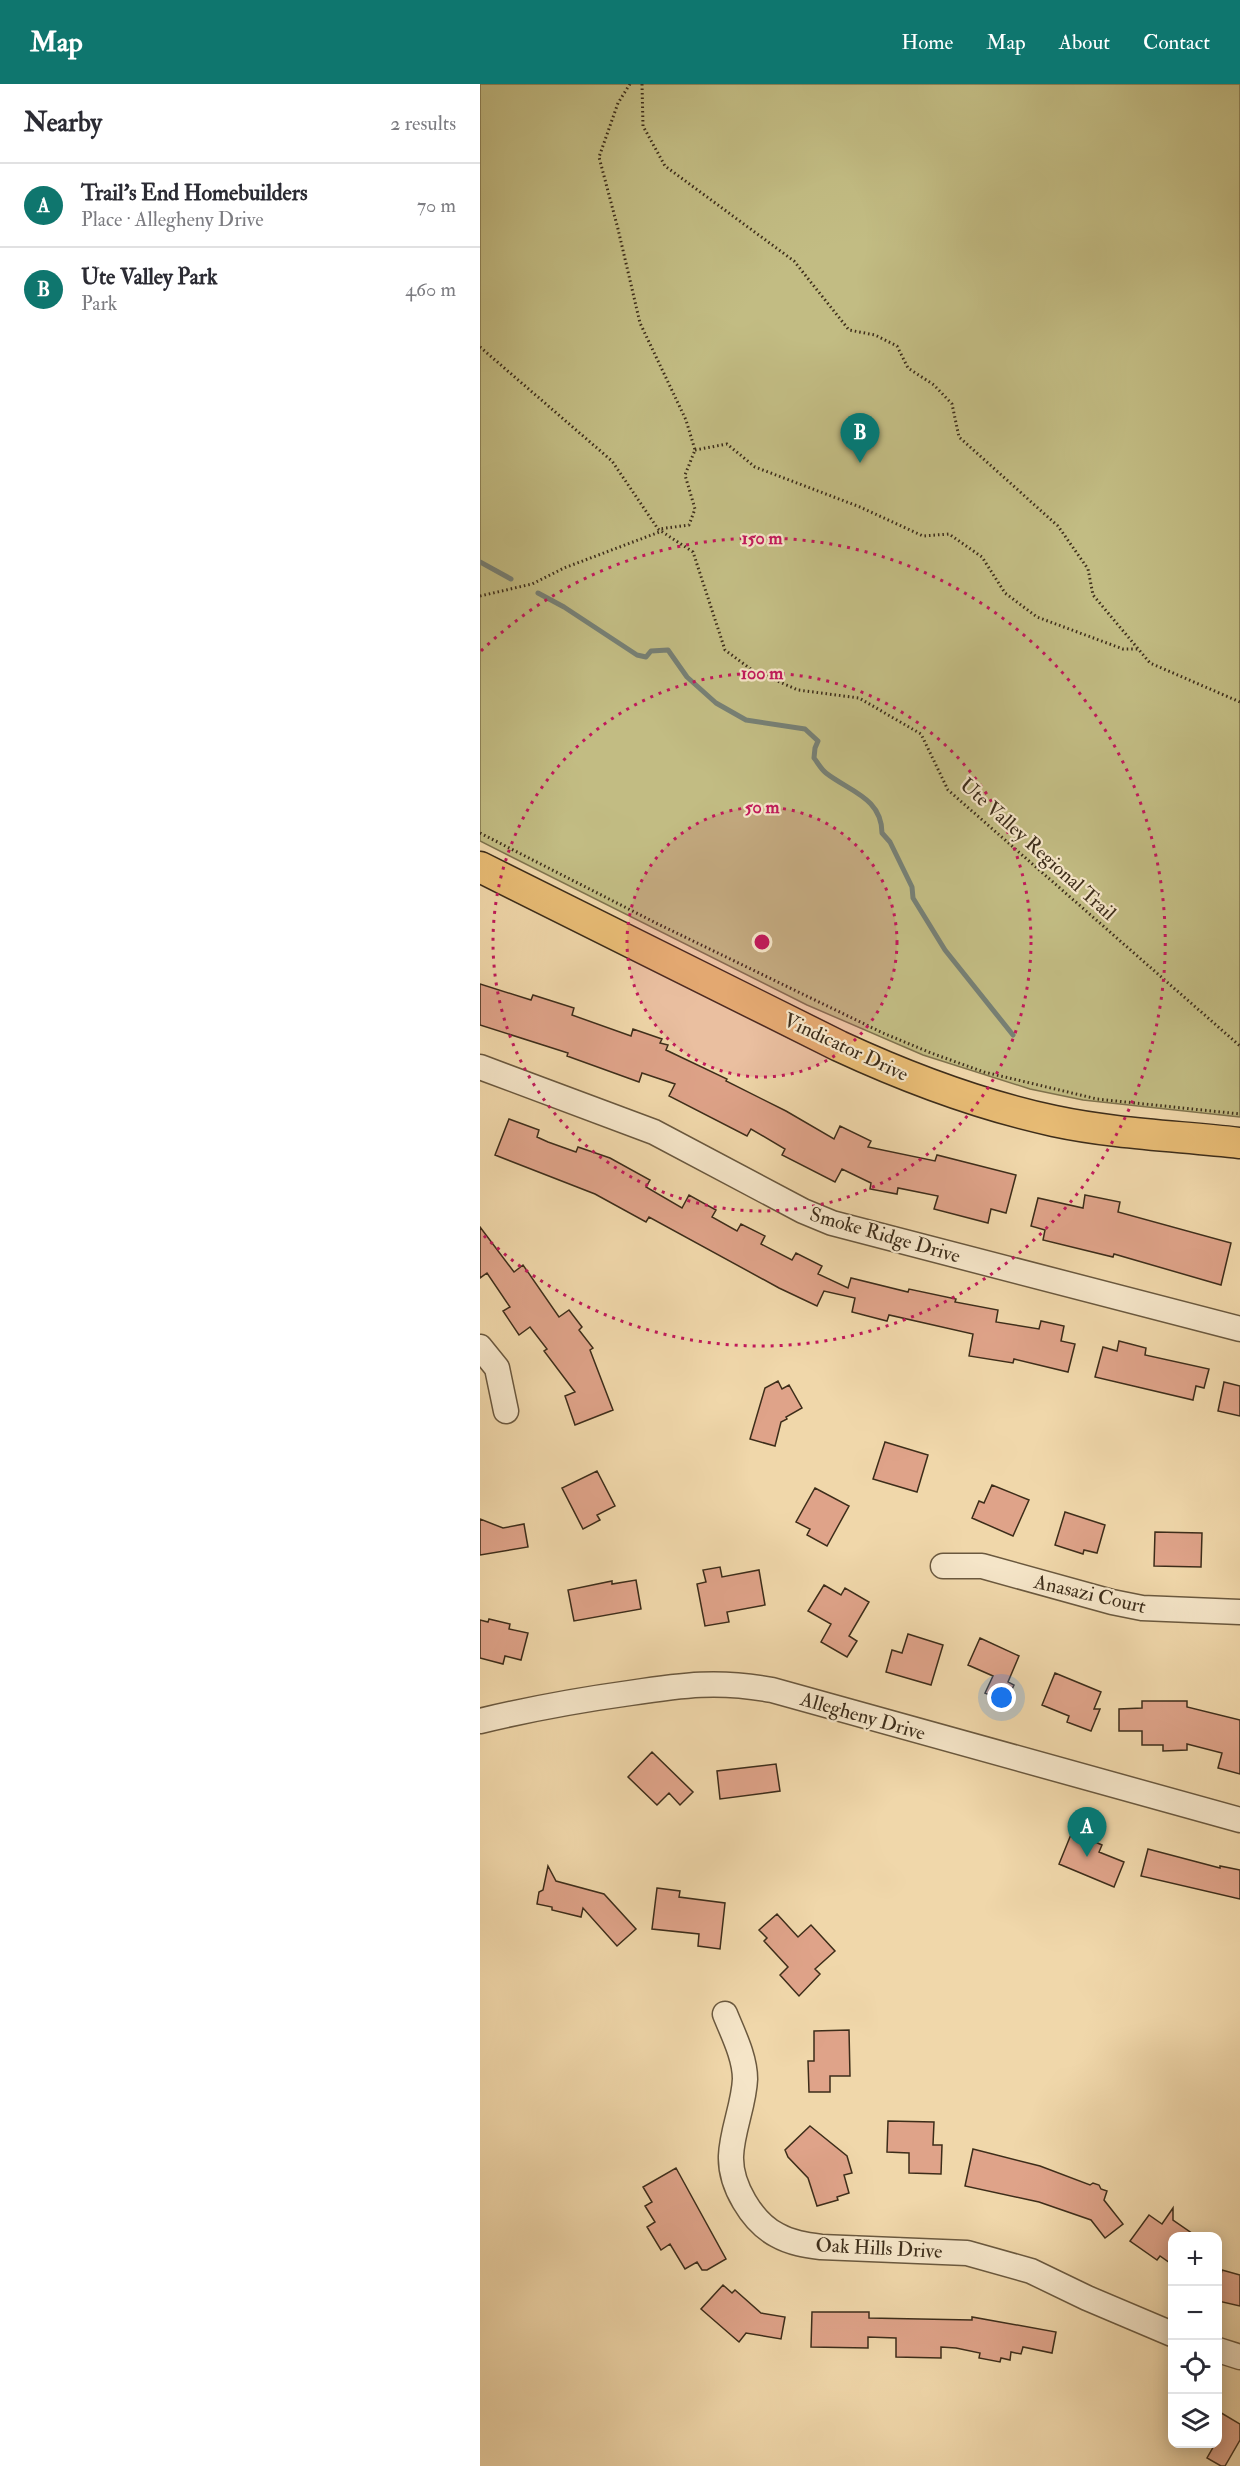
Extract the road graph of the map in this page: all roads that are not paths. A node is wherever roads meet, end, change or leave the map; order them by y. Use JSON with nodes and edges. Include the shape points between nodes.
{"nodes":[{"id":1,"x":480,"y":867,"type":"edge"},
{"id":2,"x":480,"y":1067,"type":"edge"},
{"id":3,"x":1240,"y":1143,"type":"edge"},
{"id":4,"x":1240,"y":1329,"type":"edge"},
{"id":5,"x":480,"y":1347,"type":"edge"},
{"id":6,"x":506,"y":1411,"type":"dead end"},
{"id":7,"x":943,"y":1566,"type":"dead end"},
{"id":8,"x":1240,"y":1612,"type":"edge"},
{"id":9,"x":480,"y":1721,"type":"edge"},
{"id":10,"x":1240,"y":1820,"type":"edge"},
{"id":11,"x":725,"y":2014,"type":"dead end"},
{"id":12,"x":1168,"y":2332,"type":"edge"},
{"id":13,"x":1222,"y":2351,"type":"edge"},
{"id":14,"x":1240,"y":2356,"type":"edge"}],
"edges":[{"from":1,"to":3,"type":"main road","name":"Vindicator Drive","via":[[898,1073],[1055,1121]]},
{"from":2,"to":4,"type":"street","name":"Smoke Ridge Drive","via":[[654,1132],[832,1223]]},
{"from":5,"to":6,"type":"street","via":[[497,1368]]},
{"from":7,"to":8,"type":"street","name":"Anasazi Court","via":[[982,1566],[1142,1608]]},
{"from":9,"to":10,"type":"street","name":"Allegheny Drive","via":[[578,1700],[698,1683],[738,1684],[772,1690]]},
{"from":11,"to":12,"type":"street","name":"Oak Hills Drive","via":[[745,2077],[731,2157],[735,2179],[756,2218],[776,2235],[798,2244],[821,2247],[967,2253],[1032,2271]]},
{"from":13,"to":14,"type":"street"}]}
